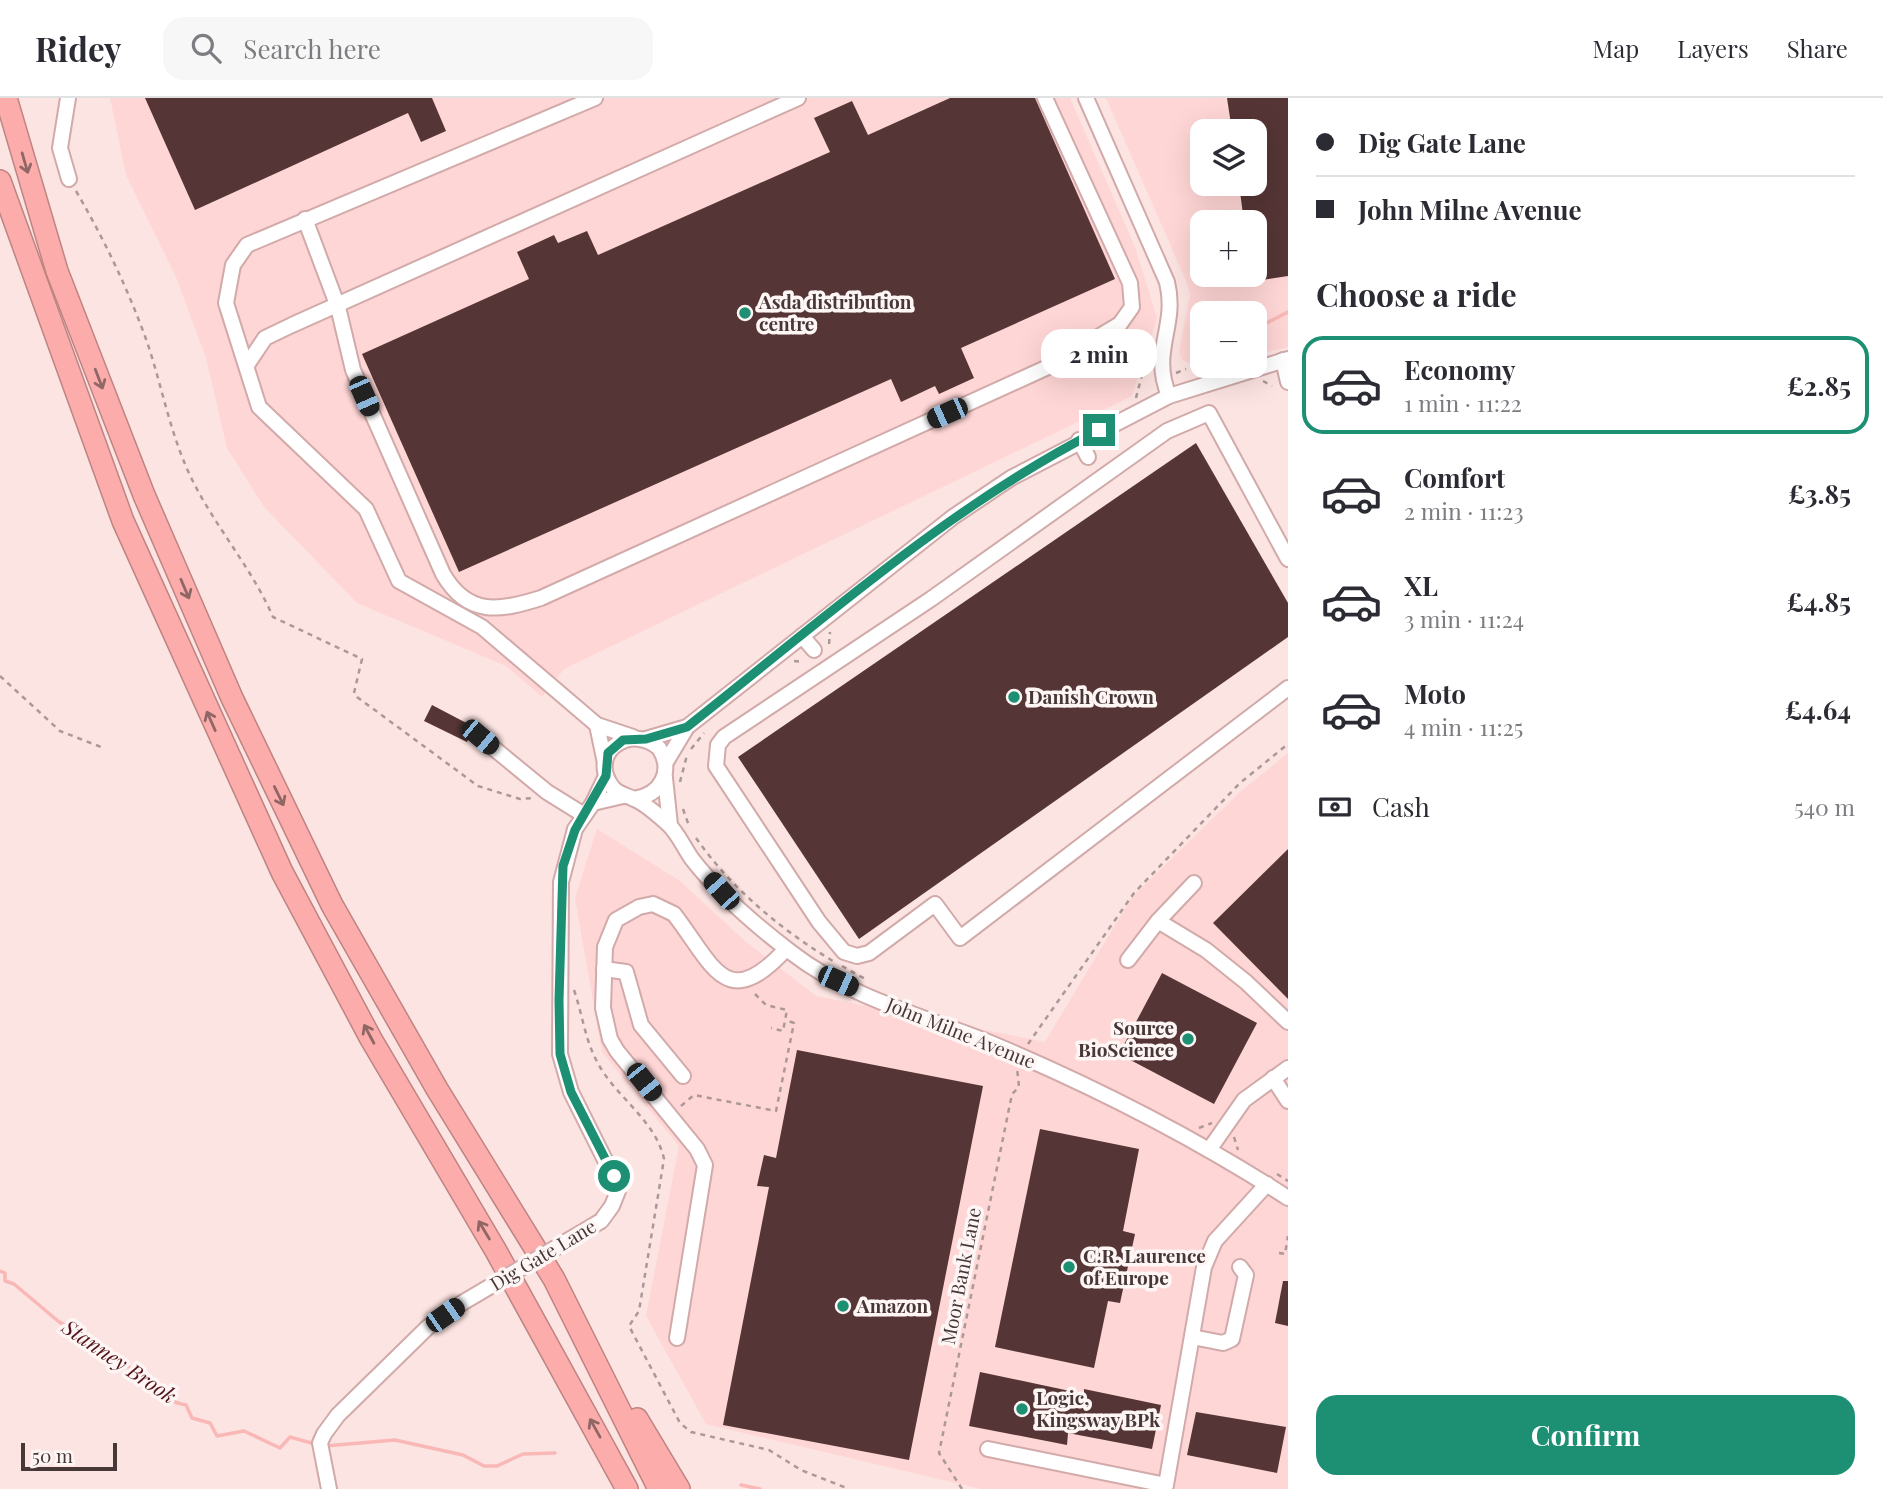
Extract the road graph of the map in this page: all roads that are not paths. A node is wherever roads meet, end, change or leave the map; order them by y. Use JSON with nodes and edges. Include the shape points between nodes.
{"nodes":[{"id":1,"x":6,"y":98,"type":"edge"},
{"id":2,"x":68,"y":98,"type":"edge"},
{"id":3,"x":595,"y":98,"type":"edge"},
{"id":4,"x":798,"y":98,"type":"edge"},
{"id":5,"x":1045,"y":98,"type":"edge"},
{"id":6,"x":1086,"y":98,"type":"edge"},
{"id":7,"x":69,"y":179,"type":"road end"},
{"id":8,"x":0,"y":181,"type":"edge"},
{"id":9,"x":305,"y":219,"type":"junction"},
{"id":10,"x":338,"y":307,"type":"junction"},
{"id":11,"x":1285,"y":360,"type":"edge"},
{"id":12,"x":247,"y":365,"type":"junction"},
{"id":13,"x":1288,"y":382,"type":"edge"},
{"id":14,"x":1169,"y":396,"type":"junction"},
{"id":15,"x":1079,"y":440,"type":"junction"},
{"id":16,"x":1088,"y":457,"type":"dead end"},
{"id":17,"x":1288,"y":559,"type":"edge"},
{"id":18,"x":803,"y":636,"type":"junction"},
{"id":19,"x":814,"y":650,"type":"dead end"},
{"id":20,"x":1288,"y":688,"type":"edge"},
{"id":21,"x":597,"y":725,"type":"junction"},
{"id":22,"x":687,"y":727,"type":"junction"},
{"id":23,"x":480,"y":737,"type":"dead end"},
{"id":24,"x":639,"y":738,"type":"junction"},
{"id":25,"x":666,"y":769,"type":"junction"},
{"id":26,"x":606,"y":770,"type":"junction"},
{"id":27,"x":629,"y":797,"type":"junction"},
{"id":28,"x":588,"y":809,"type":"junction"},
{"id":29,"x":670,"y":825,"type":"junction"},
{"id":30,"x":1194,"y":883,"type":"dead end"},
{"id":31,"x":1158,"y":921,"type":"junction"},
{"id":32,"x":786,"y":949,"type":"junction"},
{"id":33,"x":1128,"y":960,"type":"dead end"},
{"id":34,"x":604,"y":969,"type":"junction"},
{"id":35,"x":1288,"y":1022,"type":"edge"},
{"id":36,"x":1288,"y":1068,"type":"edge"},
{"id":37,"x":683,"y":1076,"type":"dead end"},
{"id":38,"x":1273,"y":1077,"type":"junction"},
{"id":39,"x":1288,"y":1101,"type":"edge"},
{"id":40,"x":1209,"y":1150,"type":"junction"},
{"id":41,"x":1269,"y":1177,"type":"junction"},
{"id":42,"x":1288,"y":1198,"type":"edge"},
{"id":43,"x":1240,"y":1267,"type":"dead end"},
{"id":44,"x":554,"y":1279,"type":"junction"},
{"id":45,"x":1192,"y":1337,"type":"junction"},
{"id":46,"x":677,"y":1338,"type":"dead end"},
{"id":47,"x":988,"y":1449,"type":"dead end"},
{"id":48,"x":329,"y":1489,"type":"edge"},
{"id":49,"x":627,"y":1489,"type":"edge"},
{"id":50,"x":659,"y":1489,"type":"edge"},
{"id":51,"x":679,"y":1489,"type":"edge"}],
"edges":[{"from":1,"to":44,"type":"highway","one_way":true,"via":[[57,271],[144,495],[232,698],[331,905]]},
{"from":2,"to":7,"type":"street","via":[[60,148]]},
{"from":3,"to":9,"type":"street"},
{"from":4,"to":10,"type":"street"},
{"from":5,"to":10,"type":"street","via":[[1130,283],[1132,307],[1121,324],[1048,367],[513,607],[478,607],[452,589],[353,370]]},
{"from":6,"to":14,"type":"street","via":[[1167,282],[1170,313],[1160,367]]},
{"from":49,"to":8,"type":"highway","one_way":true,"via":[[496,1251],[371,1039],[282,872],[123,521]]},
{"from":9,"to":10,"type":"street"},
{"from":9,"to":12,"type":"street","via":[[247,245],[233,265],[226,303]]},
{"from":10,"to":12,"type":"street","via":[[265,338]]},
{"from":11,"to":13,"type":"street"},
{"from":11,"to":14,"type":"street"},
{"from":12,"to":21,"type":"street","via":[[259,407],[366,509],[399,581],[482,627]]},
{"from":14,"to":15,"type":"street"},
{"from":15,"to":16,"type":"street"},
{"from":15,"to":18,"type":"street","via":[[973,503]]},
{"from":17,"to":20,"type":"street","via":[[1209,413],[1167,431],[931,599],[724,737],[718,745],[716,766],[819,922],[845,952],[857,956],[869,953],[935,904],[960,938]]},
{"from":18,"to":19,"type":"street"},
{"from":18,"to":22,"type":"street"},
{"from":21,"to":24,"type":"street"},
{"from":21,"to":26,"type":"street"},
{"from":22,"to":24,"type":"street"},
{"from":22,"to":25,"type":"street"},
{"from":23,"to":28,"type":"street","via":[[547,792]]},
{"from":24,"to":25,"type":"street","via":[[659,748]]},
{"from":24,"to":26,"type":"street","via":[[615,745]]},
{"from":25,"to":27,"type":"street","via":[[653,793]]},
{"from":25,"to":29,"type":"street","name":"John Milne Avenue"},
{"from":26,"to":27,"type":"street","via":[[610,784]]},
{"from":26,"to":28,"type":"street","name":"Dig Gate Lane"},
{"from":27,"to":28,"type":"street"},
{"from":27,"to":29,"type":"street","name":"John Milne Avenue"},
{"from":28,"to":48,"type":"street","name":"Dig Gate Lane","bridge":true,"via":[[563,866],[560,1054],[571,1092],[618,1191],[601,1221],[428,1327],[338,1415],[320,1443]]},
{"from":29,"to":32,"type":"street","name":"John Milne Avenue","via":[[735,906]]},
{"from":30,"to":31,"type":"street"},
{"from":31,"to":33,"type":"street"},
{"from":31,"to":35,"type":"street","via":[[1206,950]]},
{"from":32,"to":34,"type":"street","via":[[755,978],[728,979],[674,914],[653,904],[616,920],[605,947]]},
{"from":32,"to":40,"type":"street","name":"John Milne Avenue","via":[[838,981],[1054,1071]]},
{"from":34,"to":37,"type":"street","via":[[626,972],[640,1025]]},
{"from":34,"to":46,"type":"street","via":[[603,1008],[610,1039],[705,1165]]},
{"from":36,"to":38,"type":"street"},
{"from":38,"to":39,"type":"street"},
{"from":38,"to":40,"type":"street","via":[[1235,1109]]},
{"from":40,"to":41,"type":"street","name":"John Milne Avenue"},
{"from":41,"to":42,"type":"street","name":"John Milne Avenue"},
{"from":41,"to":45,"type":"street","via":[[1209,1253]]},
{"from":43,"to":45,"type":"street","via":[[1246,1275],[1232,1339],[1223,1343]]},
{"from":44,"to":50,"type":"highway"},
{"from":44,"to":51,"type":"highway"},
{"from":45,"to":47,"type":"street","via":[[1166,1485]]}]}
